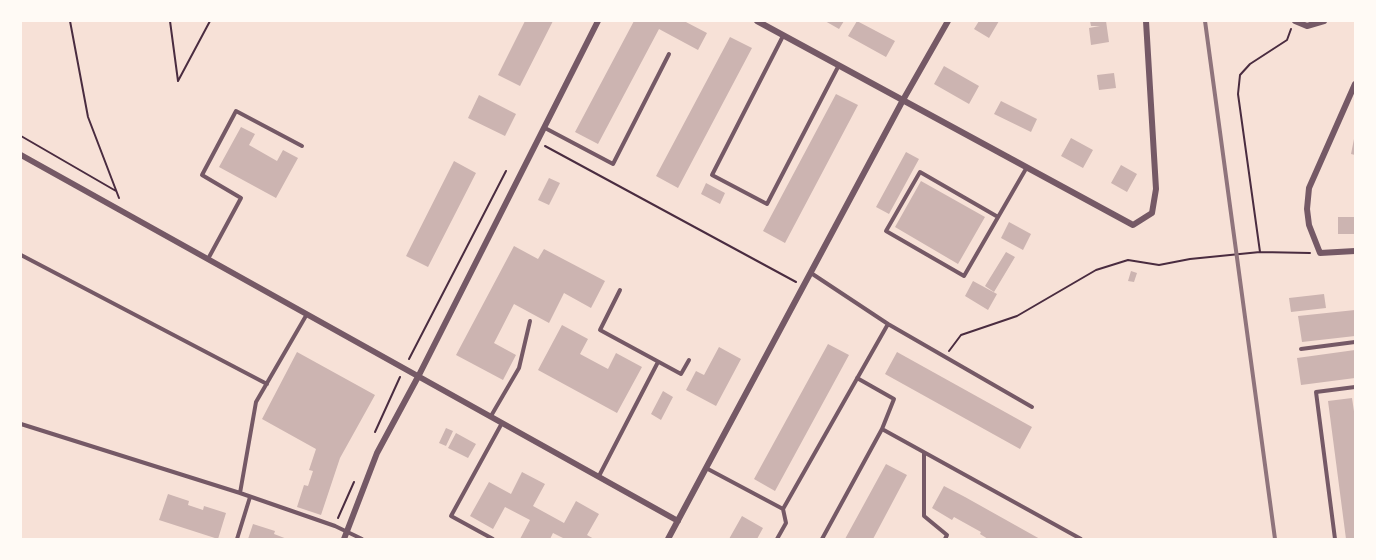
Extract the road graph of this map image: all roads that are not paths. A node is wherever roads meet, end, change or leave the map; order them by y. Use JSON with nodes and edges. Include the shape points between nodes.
{"nodes":[{"id":1,"x":598,"y":21,"type":"edge"},
{"id":2,"x":757,"y":21,"type":"edge"},
{"id":3,"x":948,"y":21,"type":"edge"},
{"id":4,"x":1146,"y":21,"type":"edge"},
{"id":5,"x":1294,"y":21,"type":"edge"},
{"id":6,"x":1324,"y":21,"type":"edge"},
{"id":7,"x":767,"y":23,"type":"edge"},
{"id":8,"x":783,"y":35,"type":"junction"},
{"id":9,"x":669,"y":54,"type":"dead end"},
{"id":10,"x":839,"y":65,"type":"junction"},
{"id":11,"x":1355,"y":84,"type":"edge"},
{"id":12,"x":903,"y":100,"type":"junction"},
{"id":13,"x":545,"y":128,"type":"junction"},
{"id":14,"x":302,"y":146,"type":"dead end"},
{"id":15,"x":21,"y":154,"type":"edge"},
{"id":16,"x":1027,"y":167,"type":"junction"},
{"id":17,"x":998,"y":218,"type":"junction"},
{"id":18,"x":1355,"y":251,"type":"edge"},
{"id":19,"x":21,"y":255,"type":"edge"},
{"id":20,"x":208,"y":259,"type":"junction"},
{"id":21,"x":811,"y":273,"type":"junction"},
{"id":22,"x":620,"y":290,"type":"dead end"},
{"id":23,"x":307,"y":314,"type":"junction"},
{"id":24,"x":530,"y":321,"type":"dead end"},
{"id":25,"x":888,"y":324,"type":"junction"},
{"id":26,"x":1355,"y":342,"type":"edge"},
{"id":27,"x":1301,"y":349,"type":"dead end"},
{"id":28,"x":689,"y":360,"type":"dead end"},
{"id":29,"x":658,"y":362,"type":"junction"},
{"id":30,"x":419,"y":375,"type":"junction"},
{"id":31,"x":857,"y":378,"type":"junction"},
{"id":32,"x":267,"y":384,"type":"junction"},
{"id":33,"x":1355,"y":387,"type":"edge"},
{"id":34,"x":1032,"y":406,"type":"dead end"},
{"id":35,"x":491,"y":416,"type":"junction"},
{"id":36,"x":502,"y":423,"type":"junction"},
{"id":37,"x":21,"y":424,"type":"edge"},
{"id":38,"x":882,"y":429,"type":"junction"},
{"id":39,"x":924,"y":453,"type":"junction"},
{"id":40,"x":706,"y":468,"type":"junction"},
{"id":41,"x":598,"y":476,"type":"junction"},
{"id":42,"x":240,"y":493,"type":"junction"},
{"id":43,"x":250,"y":497,"type":"junction"},
{"id":44,"x":783,"y":509,"type":"junction"},
{"id":45,"x":678,"y":521,"type":"junction"},
{"id":46,"x":347,"y":531,"type":"junction"},
{"id":47,"x":237,"y":539,"type":"edge"},
{"id":48,"x":344,"y":539,"type":"edge"},
{"id":49,"x":362,"y":539,"type":"edge"},
{"id":50,"x":493,"y":539,"type":"edge"},
{"id":51,"x":668,"y":539,"type":"edge"},
{"id":52,"x":777,"y":539,"type":"edge"},
{"id":53,"x":822,"y":539,"type":"edge"},
{"id":54,"x":945,"y":539,"type":"edge"},
{"id":55,"x":1081,"y":539,"type":"edge"},
{"id":56,"x":1335,"y":539,"type":"edge"}],
"edges":[{"from":1,"to":13,"type":"street"},
{"from":2,"to":7,"type":"street"},
{"from":3,"to":12,"type":"street"},
{"from":4,"to":16,"type":"street","via":[[1155,189],[1152,213],[1133,225]]},
{"from":5,"to":6,"type":"street","via":[[1307,26]]},
{"from":7,"to":8,"type":"street"},
{"from":8,"to":10,"type":"street"},
{"from":8,"to":10,"type":"lane","via":[[712,175],[767,204]]},
{"from":9,"to":13,"type":"lane","via":[[613,164]]},
{"from":10,"to":12,"type":"street"},
{"from":11,"to":18,"type":"street","via":[[1310,188],[1307,209],[1320,253]]},
{"from":12,"to":16,"type":"street"},
{"from":12,"to":21,"type":"street"},
{"from":13,"to":30,"type":"street"},
{"from":14,"to":20,"type":"lane","via":[[236,111],[202,175],[241,198]]},
{"from":15,"to":20,"type":"street"},
{"from":16,"to":17,"type":"lane"},
{"from":17,"to":17,"type":"lane","via":[[964,276],[886,231],[920,172]]},
{"from":19,"to":32,"type":"lane"},
{"from":20,"to":23,"type":"street"},
{"from":21,"to":25,"type":"lane"},
{"from":21,"to":40,"type":"street"},
{"from":22,"to":29,"type":"lane","via":[[600,330]]},
{"from":23,"to":30,"type":"street"},
{"from":23,"to":32,"type":"lane"},
{"from":24,"to":35,"type":"lane","via":[[519,368]]},
{"from":25,"to":31,"type":"lane"},
{"from":25,"to":34,"type":"lane"},
{"from":26,"to":27,"type":"lane"},
{"from":28,"to":29,"type":"lane","via":[[681,374]]},
{"from":29,"to":41,"type":"lane"},
{"from":30,"to":35,"type":"street"},
{"from":30,"to":46,"type":"street","via":[[377,453]]},
{"from":31,"to":38,"type":"lane","via":[[894,399]]},
{"from":31,"to":44,"type":"lane"},
{"from":32,"to":42,"type":"lane","via":[[256,402]]},
{"from":33,"to":56,"type":"lane","via":[[1316,392]]},
{"from":35,"to":36,"type":"street"},
{"from":36,"to":41,"type":"street"},
{"from":36,"to":50,"type":"lane","via":[[451,516]]},
{"from":37,"to":42,"type":"lane"},
{"from":38,"to":39,"type":"lane"},
{"from":38,"to":53,"type":"lane"},
{"from":39,"to":54,"type":"lane","via":[[924,516],[947,535]]},
{"from":39,"to":55,"type":"lane"},
{"from":40,"to":44,"type":"lane"},
{"from":40,"to":45,"type":"street"},
{"from":41,"to":45,"type":"street"},
{"from":42,"to":43,"type":"lane"},
{"from":43,"to":46,"type":"lane"},
{"from":43,"to":47,"type":"lane"},
{"from":44,"to":52,"type":"lane","via":[[786,523]]},
{"from":45,"to":51,"type":"street"},
{"from":46,"to":48,"type":"street"},
{"from":46,"to":49,"type":"lane"}]}
